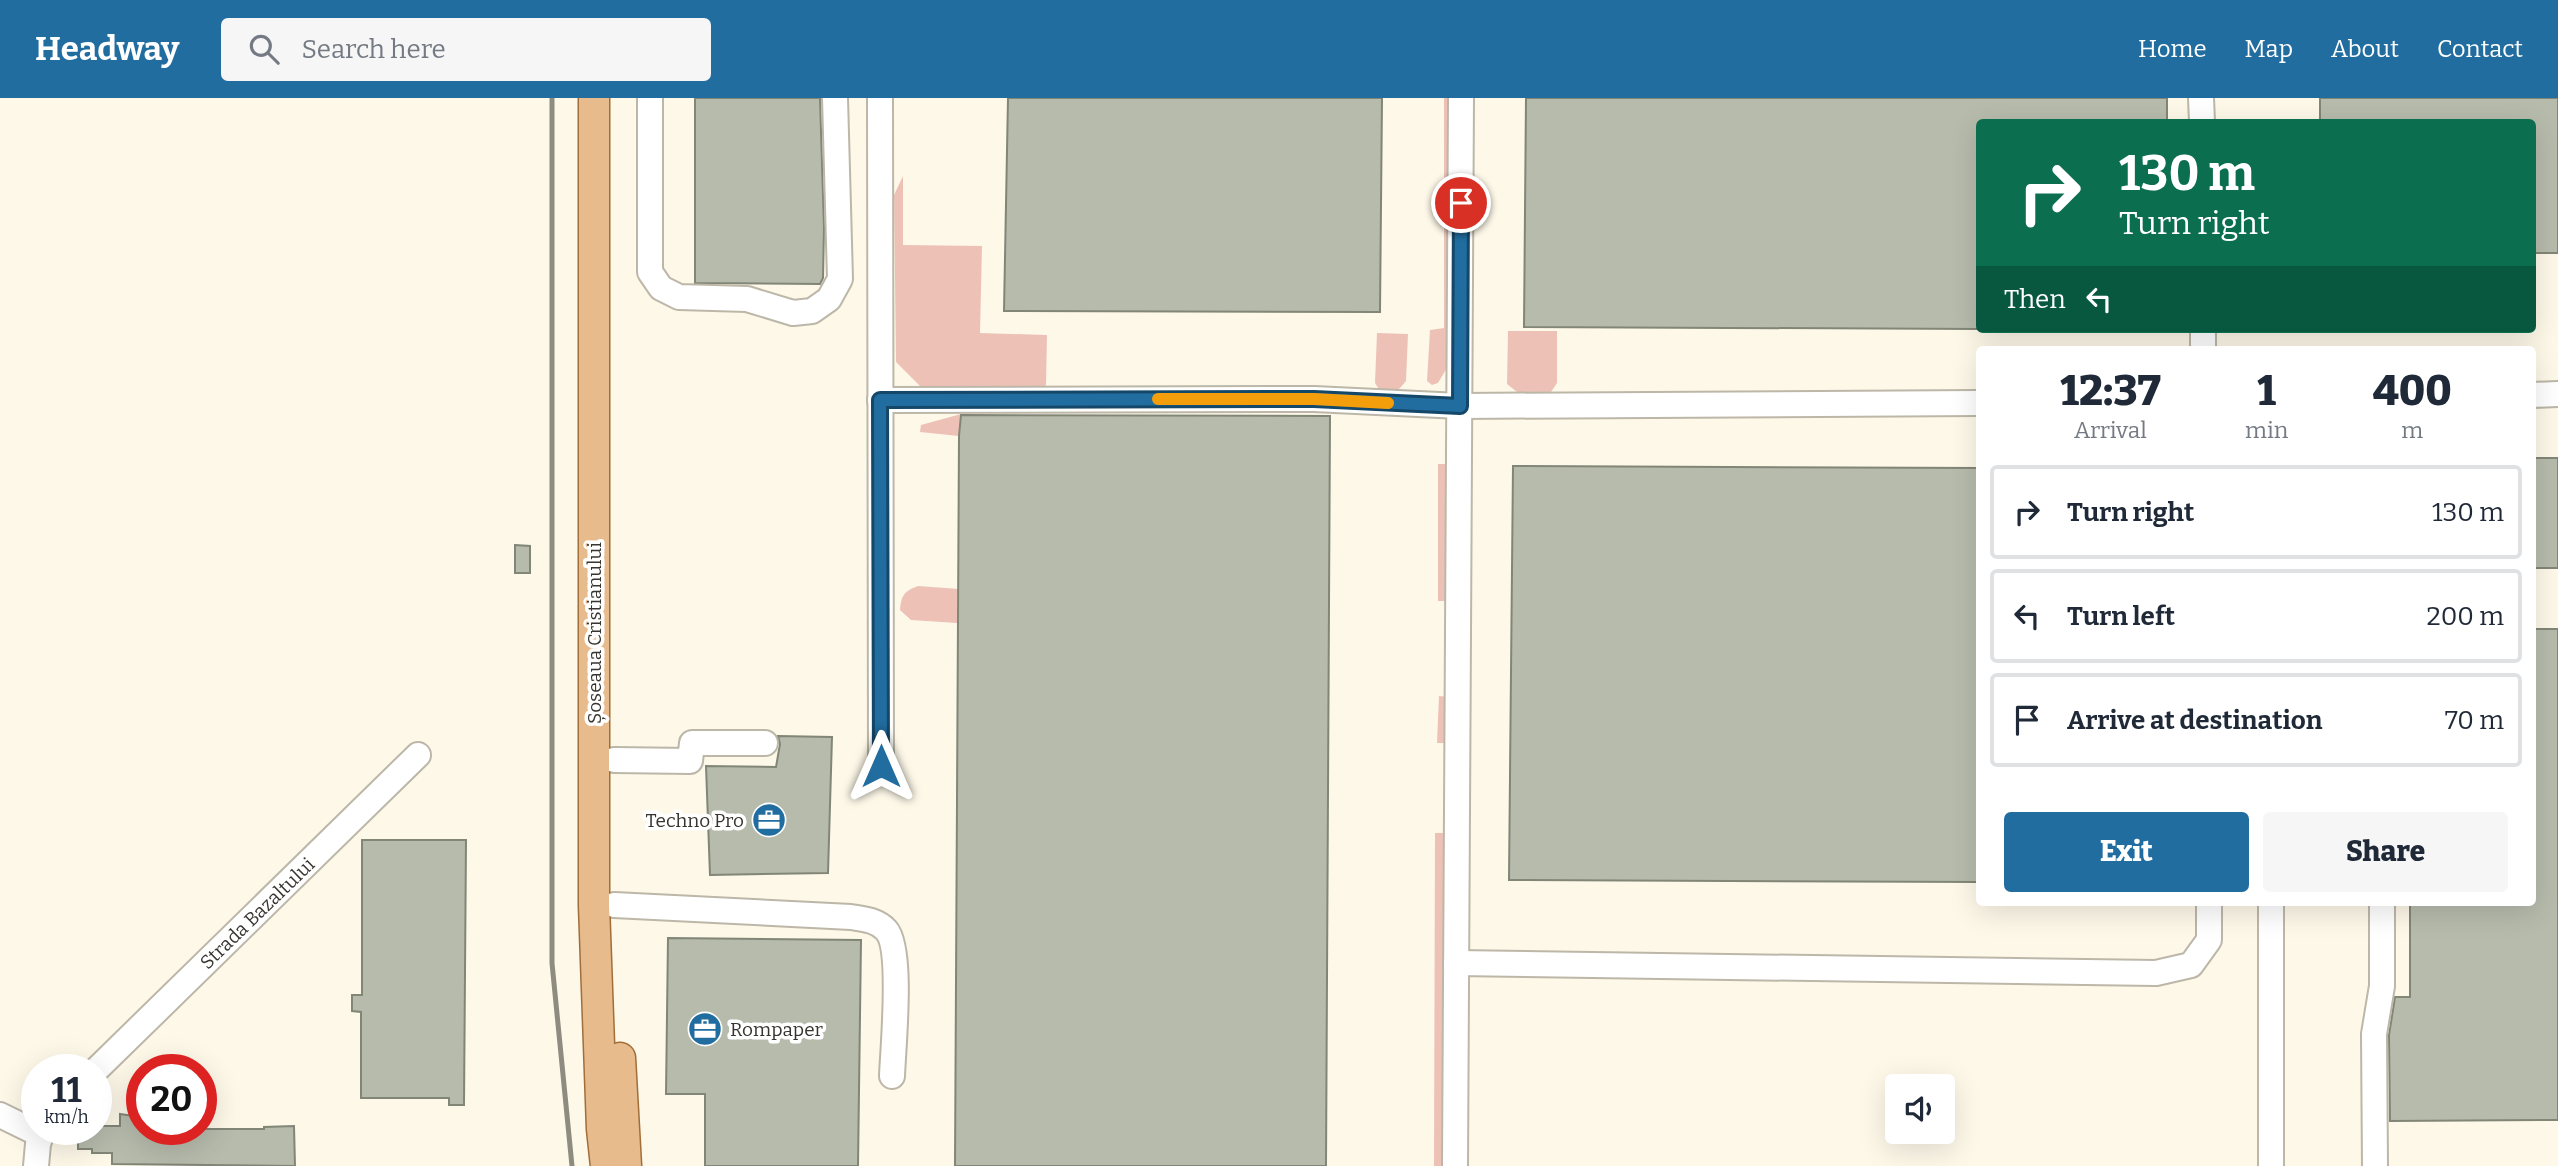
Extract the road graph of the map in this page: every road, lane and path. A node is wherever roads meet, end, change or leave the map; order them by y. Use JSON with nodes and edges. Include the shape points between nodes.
{"nodes":[{"id":1,"x":594,"y":98,"type":"edge"},
{"id":2,"x":613,"y":98,"type":"edge"},
{"id":3,"x":650,"y":98,"type":"edge"},
{"id":4,"x":835,"y":98,"type":"edge"},
{"id":5,"x":880,"y":98,"type":"edge"},
{"id":6,"x":1461,"y":98,"type":"edge"},
{"id":7,"x":2201,"y":98,"type":"edge"},
{"id":8,"x":2202,"y":119,"type":"edge"},
{"id":9,"x":2558,"y":394,"type":"edge"},
{"id":10,"x":2536,"y":395,"type":"edge"},
{"id":11,"x":880,"y":400,"type":"junction"},
{"id":12,"x":1976,"y":403,"type":"edge"},
{"id":13,"x":1460,"y":406,"type":"junction"},
{"id":14,"x":765,"y":743,"type":"dead end"},
{"id":15,"x":418,"y":755,"type":"dead end"},
{"id":16,"x":614,"y":760,"type":"junction"},
{"id":17,"x":881,"y":766,"type":"dead end"},
{"id":18,"x":614,"y":905,"type":"junction"},
{"id":19,"x":2209,"y":906,"type":"edge"},
{"id":20,"x":2271,"y":906,"type":"edge"},
{"id":21,"x":2382,"y":906,"type":"edge"},
{"id":22,"x":1456,"y":963,"type":"junction"},
{"id":23,"x":112,"y":1054,"type":"edge"},
{"id":24,"x":892,"y":1076,"type":"dead end"},
{"id":25,"x":0,"y":1115,"type":"edge"},
{"id":26,"x":21,"y":1124,"type":"edge"},
{"id":27,"x":602,"y":1129,"type":"junction"},
{"id":28,"x":40,"y":1145,"type":"edge"},
{"id":29,"x":36,"y":1166,"type":"edge"},
{"id":30,"x":593,"y":1166,"type":"edge"},
{"id":31,"x":606,"y":1166,"type":"edge"},
{"id":32,"x":626,"y":1166,"type":"edge"},
{"id":33,"x":1455,"y":1166,"type":"edge"},
{"id":34,"x":2272,"y":1166,"type":"edge"},
{"id":35,"x":2375,"y":1166,"type":"edge"}],
"edges":[{"from":1,"to":27,"type":"main road","name":"Șoseaua Cristianului","via":[[594,905]]},
{"from":2,"to":16,"type":"main road","name":"Șoseaua Cristianului"},
{"from":3,"to":4,"type":"street","via":[[650,272],[661,288],[679,297],[747,299],[793,313],[812,311],[830,299],[840,279]]},
{"from":5,"to":11,"type":"street"},
{"from":6,"to":13,"type":"street"},
{"from":7,"to":8,"type":"street"},
{"from":9,"to":10,"type":"street"},
{"from":11,"to":13,"type":"street","via":[[1314,399]]},
{"from":11,"to":17,"type":"street"},
{"from":12,"to":13,"type":"street"},
{"from":13,"to":22,"type":"street"},
{"from":14,"to":16,"type":"street","via":[[692,743],[690,761]]},
{"from":15,"to":23,"type":"street","name":"Strada Bazaltului"},
{"from":16,"to":18,"type":"main road","name":"Șoseaua Cristianului"},
{"from":18,"to":24,"type":"street","via":[[871,920],[886,930],[893,943]]},
{"from":18,"to":32,"type":"main road","name":"Șoseaua Cristianului"},
{"from":19,"to":22,"type":"street","via":[[2209,940],[2191,965],[2156,972]]},
{"from":20,"to":34,"type":"street"},
{"from":21,"to":35,"type":"street","via":[[2382,986],[2374,1034]]},
{"from":22,"to":33,"type":"street"},
{"from":25,"to":26,"type":"street"},
{"from":27,"to":30,"type":"street","name":"Șoseaua Cristianului"},
{"from":27,"to":31,"type":"main road"},
{"from":28,"to":29,"type":"street"}]}
